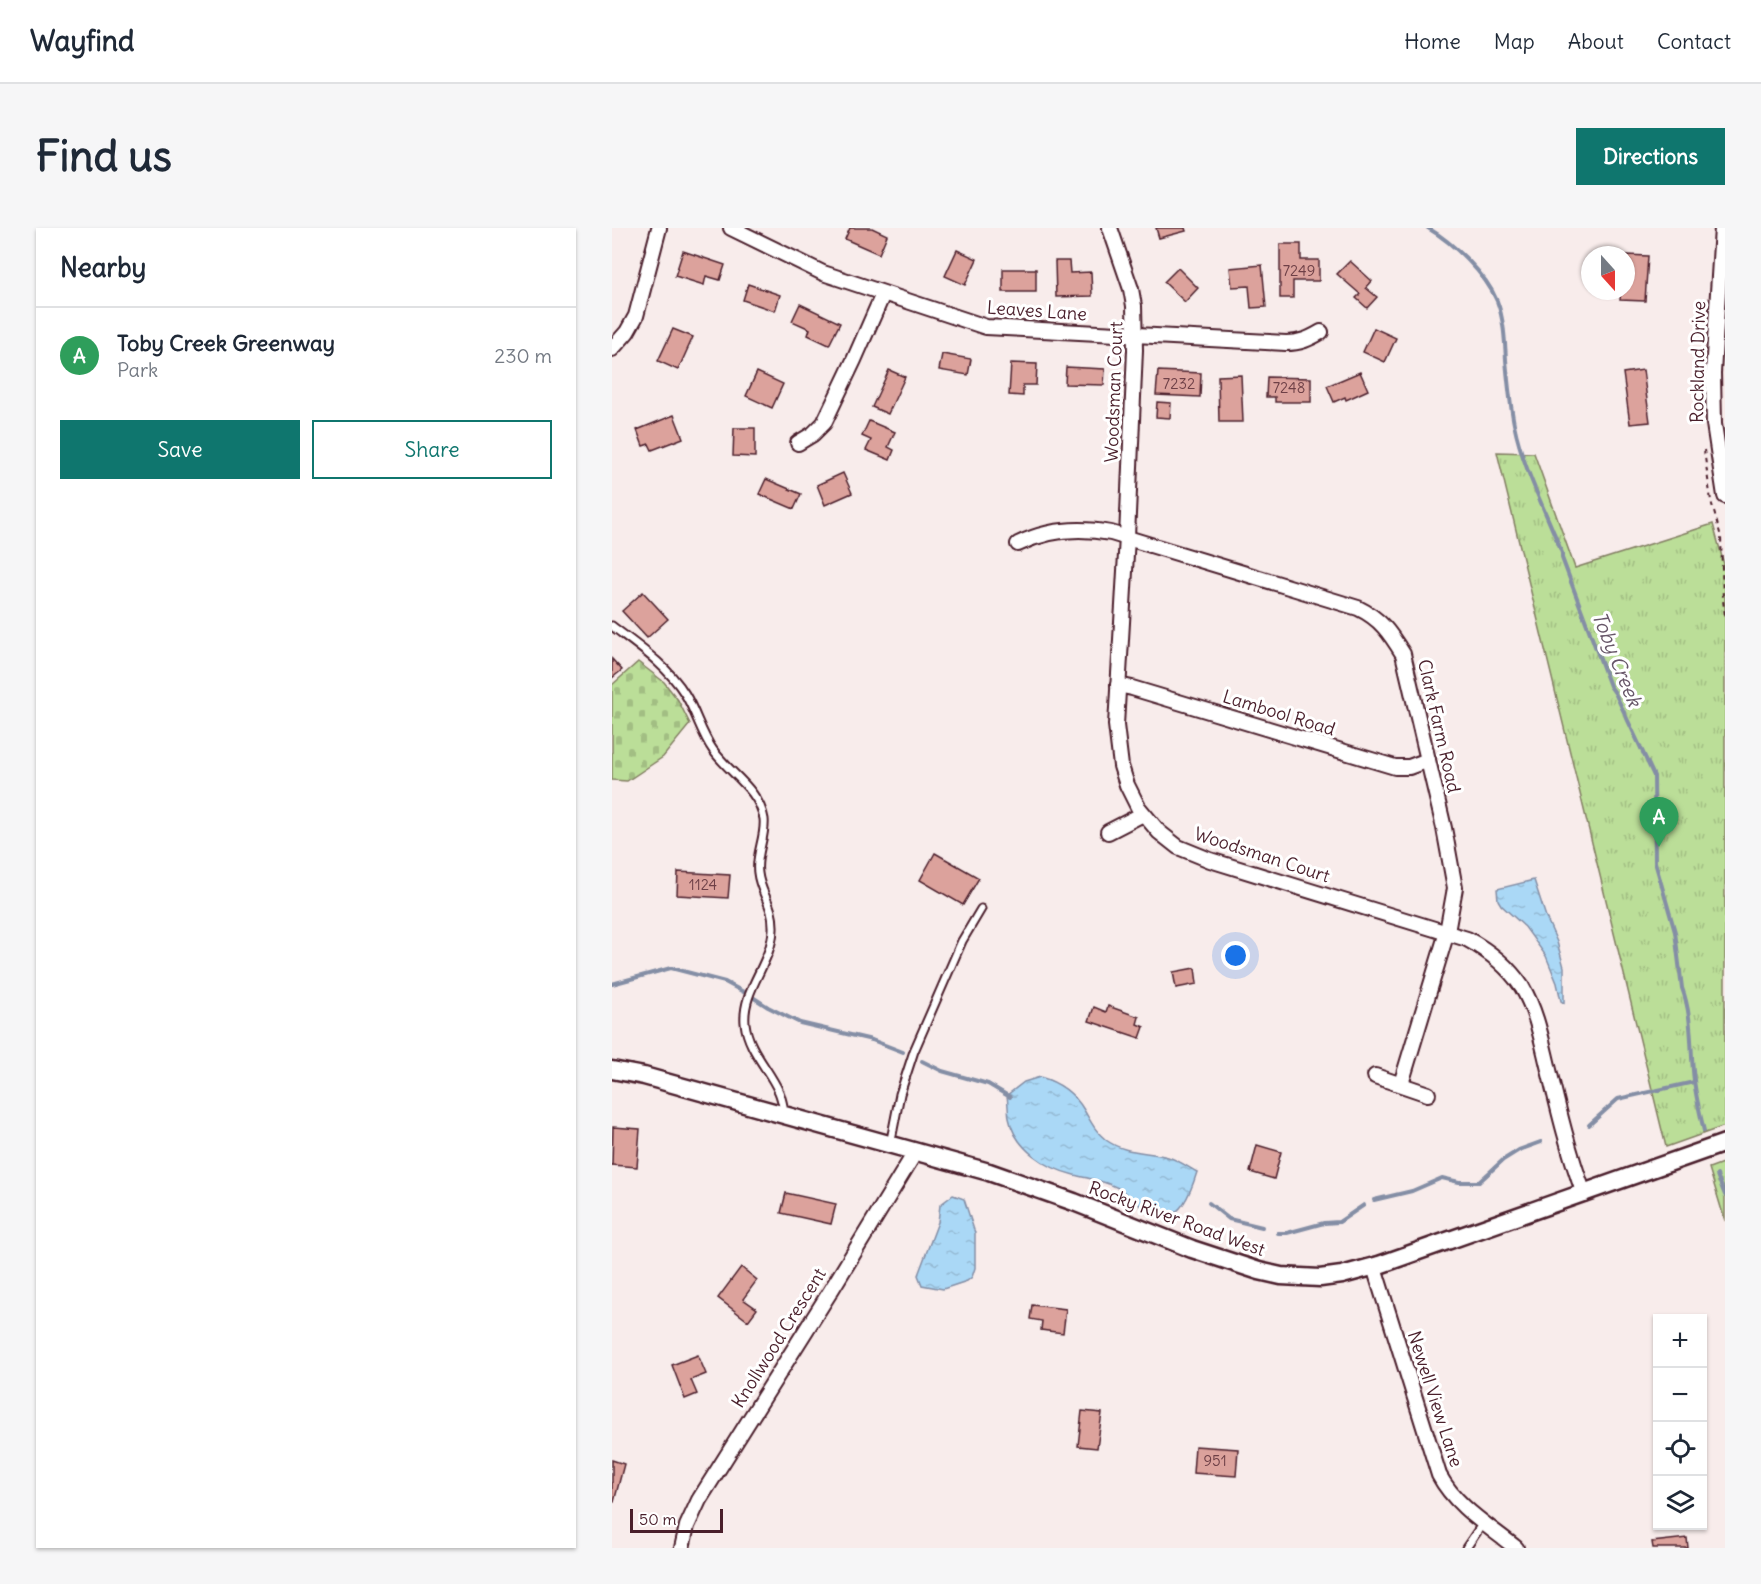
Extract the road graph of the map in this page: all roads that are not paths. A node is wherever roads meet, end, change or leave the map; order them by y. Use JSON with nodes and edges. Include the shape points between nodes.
{"nodes":[{"id":1,"x":659,"y":228,"type":"edge"},
{"id":2,"x":731,"y":228,"type":"edge"},
{"id":3,"x":1110,"y":228,"type":"edge"},
{"id":4,"x":1722,"y":228,"type":"edge"},
{"id":5,"x":882,"y":294,"type":"junction"},
{"id":6,"x":1321,"y":332,"type":"dead end"},
{"id":7,"x":1134,"y":336,"type":"junction"},
{"id":8,"x":612,"y":349,"type":"edge"},
{"id":9,"x":798,"y":443,"type":"dead end"},
{"id":10,"x":1722,"y":464,"type":"edge"},
{"id":11,"x":1725,"y":496,"type":"edge"},
{"id":12,"x":1127,"y":537,"type":"junction"},
{"id":13,"x":1018,"y":544,"type":"dead end"},
{"id":14,"x":612,"y":626,"type":"edge"},
{"id":15,"x":1118,"y":685,"type":"junction"},
{"id":16,"x":1428,"y":760,"type":"junction"},
{"id":17,"x":1143,"y":814,"type":"junction"},
{"id":18,"x":1108,"y":832,"type":"dead end"},
{"id":19,"x":981,"y":909,"type":"dead end"},
{"id":20,"x":1447,"y":932,"type":"junction"},
{"id":21,"x":612,"y":1070,"type":"edge"},
{"id":22,"x":1375,"y":1076,"type":"dead end"},
{"id":23,"x":1401,"y":1084,"type":"junction"},
{"id":24,"x":1428,"y":1094,"type":"dead end"},
{"id":25,"x":785,"y":1117,"type":"junction"},
{"id":26,"x":1725,"y":1143,"type":"edge"},
{"id":27,"x":890,"y":1145,"type":"junction"},
{"id":28,"x":916,"y":1151,"type":"junction"},
{"id":29,"x":1584,"y":1194,"type":"junction"},
{"id":30,"x":1374,"y":1267,"type":"junction"},
{"id":31,"x":1484,"y":1522,"type":"junction"},
{"id":32,"x":682,"y":1548,"type":"edge"},
{"id":33,"x":1466,"y":1548,"type":"edge"},
{"id":34,"x":1516,"y":1548,"type":"edge"}],
"edges":[{"from":1,"to":8,"type":"street","via":[[636,316]]},
{"from":2,"to":5,"type":"street","name":"Leaves Lane","via":[[805,266]]},
{"from":3,"to":7,"type":"street","name":"Woodsman Court","via":[[1131,289]]},
{"from":4,"to":10,"type":"street","name":"Rockland Drive","via":[[1713,373],[1714,424]]},
{"from":5,"to":7,"type":"street","name":"Leaves Lane","via":[[986,327]]},
{"from":5,"to":9,"type":"street","via":[[824,423]]},
{"from":6,"to":7,"type":"street","name":"Leaves Lane","via":[[1297,343]]},
{"from":7,"to":12,"type":"street","name":"Woodsman Court"},
{"from":10,"to":11,"type":"street","name":"Rockland Drive"},
{"from":12,"to":13,"type":"street","name":"Clark Farm Road","via":[[1069,529]]},
{"from":12,"to":15,"type":"street","name":"Woodsman Court"},
{"from":12,"to":16,"type":"street","name":"Clark Farm Road","via":[[1374,616],[1403,654]]},
{"from":14,"to":25,"type":"lane","via":[[674,678],[714,751],[751,791],[764,818],[757,863],[773,916],[773,930],[746,1003],[745,1026],[778,1090]]},
{"from":15,"to":16,"type":"street","name":"Lambool Road","via":[[1395,767]]},
{"from":15,"to":17,"type":"street","name":"Woodsman Court","via":[[1116,725],[1121,766]]},
{"from":16,"to":20,"type":"street","name":"Clark Farm Road","via":[[1454,874]]},
{"from":17,"to":18,"type":"street"},
{"from":17,"to":20,"type":"street","name":"Woodsman Court","via":[[1178,847],[1210,861]]},
{"from":19,"to":27,"type":"lane","via":[[962,941],[914,1051]]},
{"from":20,"to":23,"type":"street","name":"Clark Farm Road"},
{"from":20,"to":29,"type":"street","name":"Woodsman Court","via":[[1486,949],[1522,988],[1539,1030],[1570,1156]]},
{"from":21,"to":25,"type":"street","name":"Rocky River Road West"},
{"from":22,"to":23,"type":"street"},
{"from":23,"to":24,"type":"street"},
{"from":25,"to":27,"type":"street","name":"Rocky River Road West"},
{"from":26,"to":29,"type":"street","name":"Rocky River Road West"},
{"from":27,"to":28,"type":"street","name":"Rocky River Road West"},
{"from":28,"to":30,"type":"street","name":"Rocky River Road West","via":[[1036,1188],[1254,1270],[1306,1278]]},
{"from":28,"to":32,"type":"street","name":"Knollwood Crescent","via":[[699,1500]]},
{"from":29,"to":30,"type":"street","name":"Rocky River Road West"},
{"from":30,"to":31,"type":"street","name":"Newell View Lane","via":[[1439,1475],[1457,1501]]},
{"from":31,"to":33,"type":"lane"},
{"from":31,"to":34,"type":"street","name":"Newell View Lane"}]}
